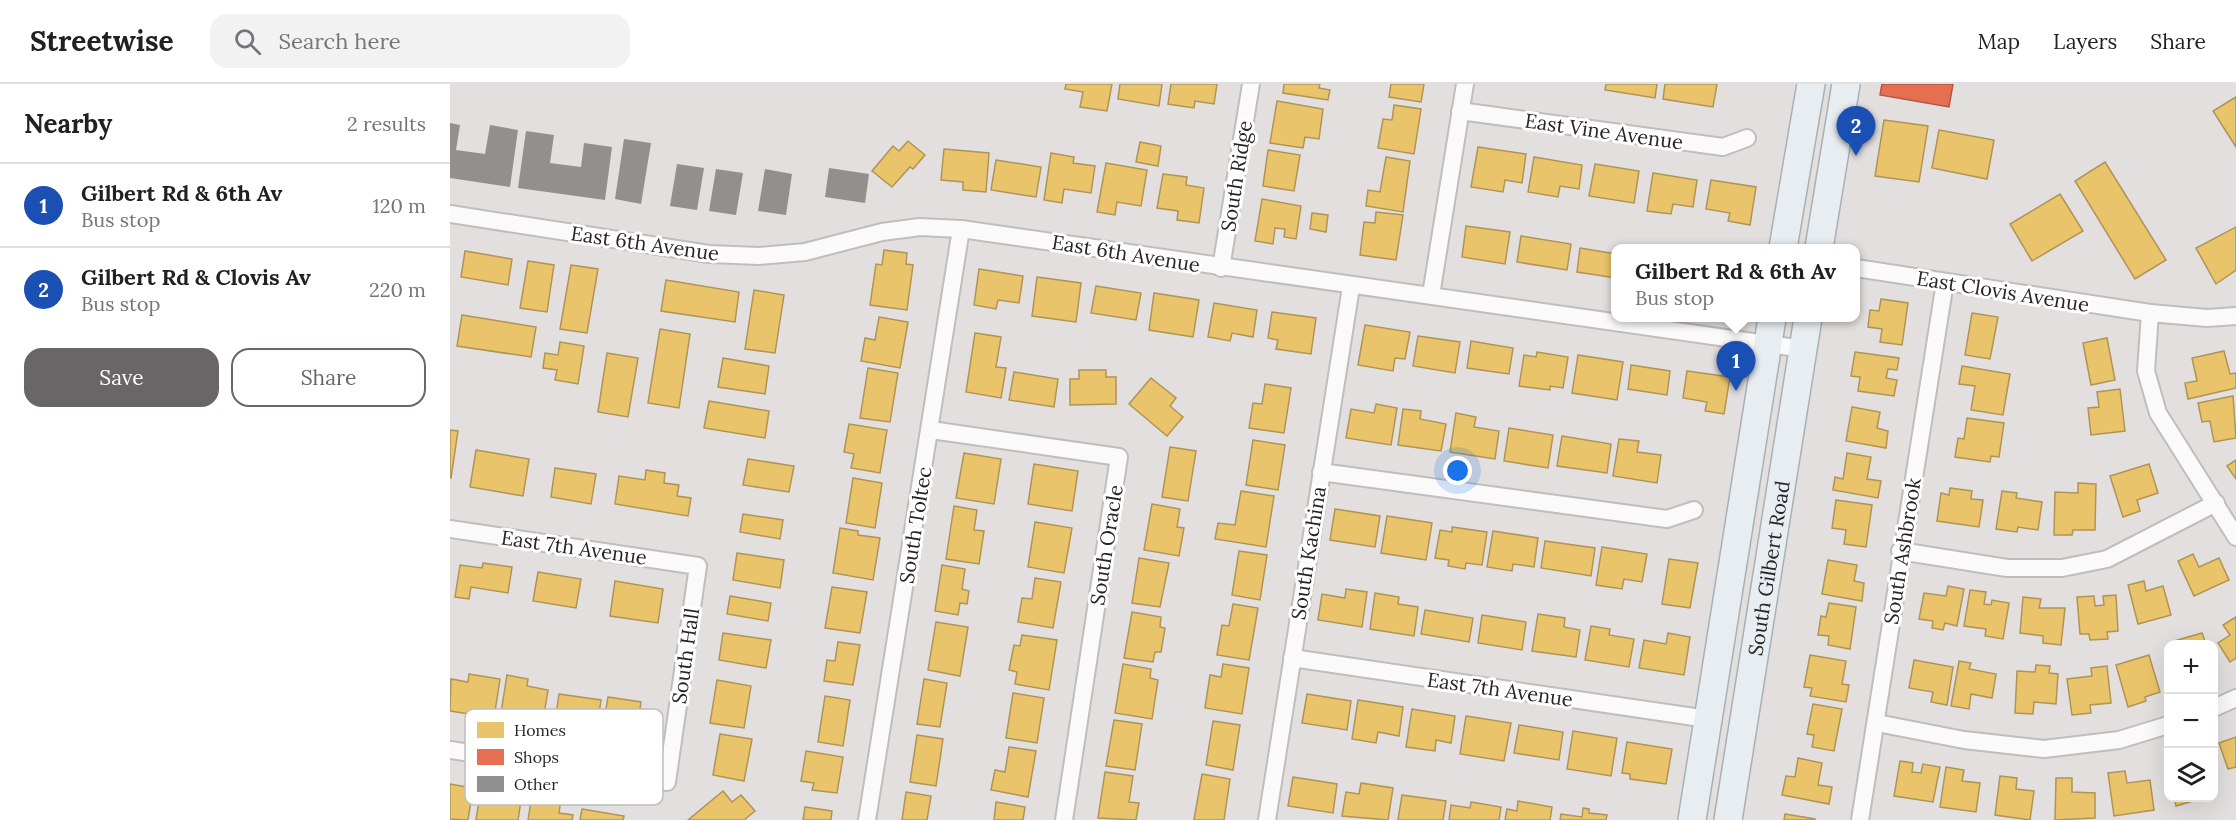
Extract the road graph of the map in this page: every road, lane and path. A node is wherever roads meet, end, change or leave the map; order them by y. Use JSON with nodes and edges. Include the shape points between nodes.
{"nodes":[{"id":1,"x":1251,"y":84,"type":"edge"},
{"id":2,"x":1465,"y":84,"type":"edge"},
{"id":3,"x":1811,"y":84,"type":"edge"},
{"id":4,"x":1846,"y":84,"type":"edge"},
{"id":5,"x":1460,"y":111,"type":"junction"},
{"id":6,"x":1747,"y":138,"type":"dead end"},
{"id":7,"x":450,"y":214,"type":"edge"},
{"id":8,"x":961,"y":229,"type":"junction"},
{"id":9,"x":1784,"y":244,"type":"edge"},
{"id":10,"x":1820,"y":244,"type":"edge"},
{"id":11,"x":1221,"y":268,"type":"junction"},
{"id":12,"x":1860,"y":269,"type":"edge"},
{"id":13,"x":1945,"y":282,"type":"junction"},
{"id":14,"x":1351,"y":287,"type":"junction"},
{"id":15,"x":1431,"y":295,"type":"junction"},
{"id":16,"x":2150,"y":313,"type":"junction"},
{"id":17,"x":2236,"y":316,"type":"edge"},
{"id":18,"x":1611,"y":321,"type":"edge"},
{"id":19,"x":1617,"y":322,"type":"edge"},
{"id":20,"x":1771,"y":322,"type":"edge"},
{"id":21,"x":1807,"y":322,"type":"edge"},
{"id":22,"x":1768,"y":344,"type":"junction"},
{"id":23,"x":1803,"y":349,"type":"junction"},
{"id":24,"x":931,"y":430,"type":"junction"},
{"id":25,"x":1321,"y":471,"type":"junction"},
{"id":26,"x":2216,"y":503,"type":"junction"},
{"id":27,"x":1694,"y":510,"type":"dead end"},
{"id":28,"x":450,"y":529,"type":"edge"},
{"id":29,"x":2236,"y":537,"type":"edge"},
{"id":30,"x":1900,"y":551,"type":"junction"},
{"id":31,"x":698,"y":566,"type":"joint"},
{"id":32,"x":1292,"y":658,"type":"junction"},
{"id":33,"x":2236,"y":698,"type":"edge"},
{"id":34,"x":2218,"y":706,"type":"edge"},
{"id":35,"x":1708,"y":719,"type":"junction"},
{"id":36,"x":1877,"y":723,"type":"junction"},
{"id":37,"x":2164,"y":726,"type":"edge"},
{"id":38,"x":450,"y":750,"type":"edge"},
{"id":39,"x":465,"y":752,"type":"edge"},
{"id":40,"x":663,"y":781,"type":"edge"},
{"id":41,"x":867,"y":820,"type":"edge"},
{"id":42,"x":1064,"y":820,"type":"edge"},
{"id":43,"x":1267,"y":820,"type":"edge"},
{"id":44,"x":1692,"y":820,"type":"edge"},
{"id":45,"x":1728,"y":820,"type":"edge"},
{"id":46,"x":1860,"y":820,"type":"edge"}],
"edges":[{"from":1,"to":11,"type":"street","name":"South Ridge"},
{"from":2,"to":5,"type":"street"},
{"from":3,"to":9,"type":"main road"},
{"from":4,"to":10,"type":"main road"},
{"from":5,"to":6,"type":"street","name":"East Vine Avenue","via":[[1723,147]]},
{"from":5,"to":15,"type":"street"},
{"from":7,"to":8,"type":"street","name":"East 6th Avenue","via":[[709,254],[759,256],[805,252],[882,232],[920,227]]},
{"from":8,"to":11,"type":"street","name":"East 6th Avenue"},
{"from":8,"to":24,"type":"street","name":"South Toltec"},
{"from":11,"to":14,"type":"street","name":"East 6th Avenue"},
{"from":12,"to":13,"type":"street","name":"East Clovis Avenue"},
{"from":13,"to":16,"type":"street","name":"East Clovis Avenue"},
{"from":13,"to":30,"type":"street","name":"South Ashbrook"},
{"from":14,"to":15,"type":"street","name":"East 6th Avenue"},
{"from":14,"to":25,"type":"street","name":"South Kachina"},
{"from":15,"to":18,"type":"street","name":"East 6th Avenue"},
{"from":16,"to":17,"type":"street","name":"East Clovis Avenue","via":[[2206,318]]},
{"from":16,"to":26,"type":"street","via":[[2146,371],[2158,413]]},
{"from":19,"to":22,"type":"street","name":"East 6th Avenue"},
{"from":20,"to":22,"type":"main road","name":"South Gilbert Road"},
{"from":21,"to":23,"type":"main road","name":"South Gilbert Road"},
{"from":22,"to":23,"type":"street","name":"East 6th Avenue"},
{"from":22,"to":35,"type":"main road","name":"South Gilbert Road"},
{"from":23,"to":45,"type":"main road","name":"South Gilbert Road"},
{"from":24,"to":41,"type":"street","name":"South Toltec"},
{"from":24,"to":42,"type":"street","name":"South Oracle","via":[[1119,457]]},
{"from":25,"to":27,"type":"street","via":[[1667,519]]},
{"from":25,"to":32,"type":"street","name":"South Kachina"},
{"from":26,"to":29,"type":"street"},
{"from":26,"to":30,"type":"street","via":[[2107,559],[2062,568],[2007,568]]},
{"from":28,"to":31,"type":"street","name":"East 7th Avenue"},
{"from":30,"to":36,"type":"street","name":"South Ashbrook"},
{"from":31,"to":40,"type":"street","name":"South Hall","via":[[667,782]]},
{"from":32,"to":35,"type":"street","name":"East 7th Avenue"},
{"from":32,"to":43,"type":"street","name":"South Kachina"},
{"from":33,"to":34,"type":"street"},
{"from":35,"to":44,"type":"main road","name":"South Gilbert Road"},
{"from":36,"to":37,"type":"street","via":[[1964,740],[2044,749],[2119,740]]},
{"from":36,"to":46,"type":"street","name":"South Ashbrook"},
{"from":38,"to":39,"type":"street","name":"South Hall"}]}
